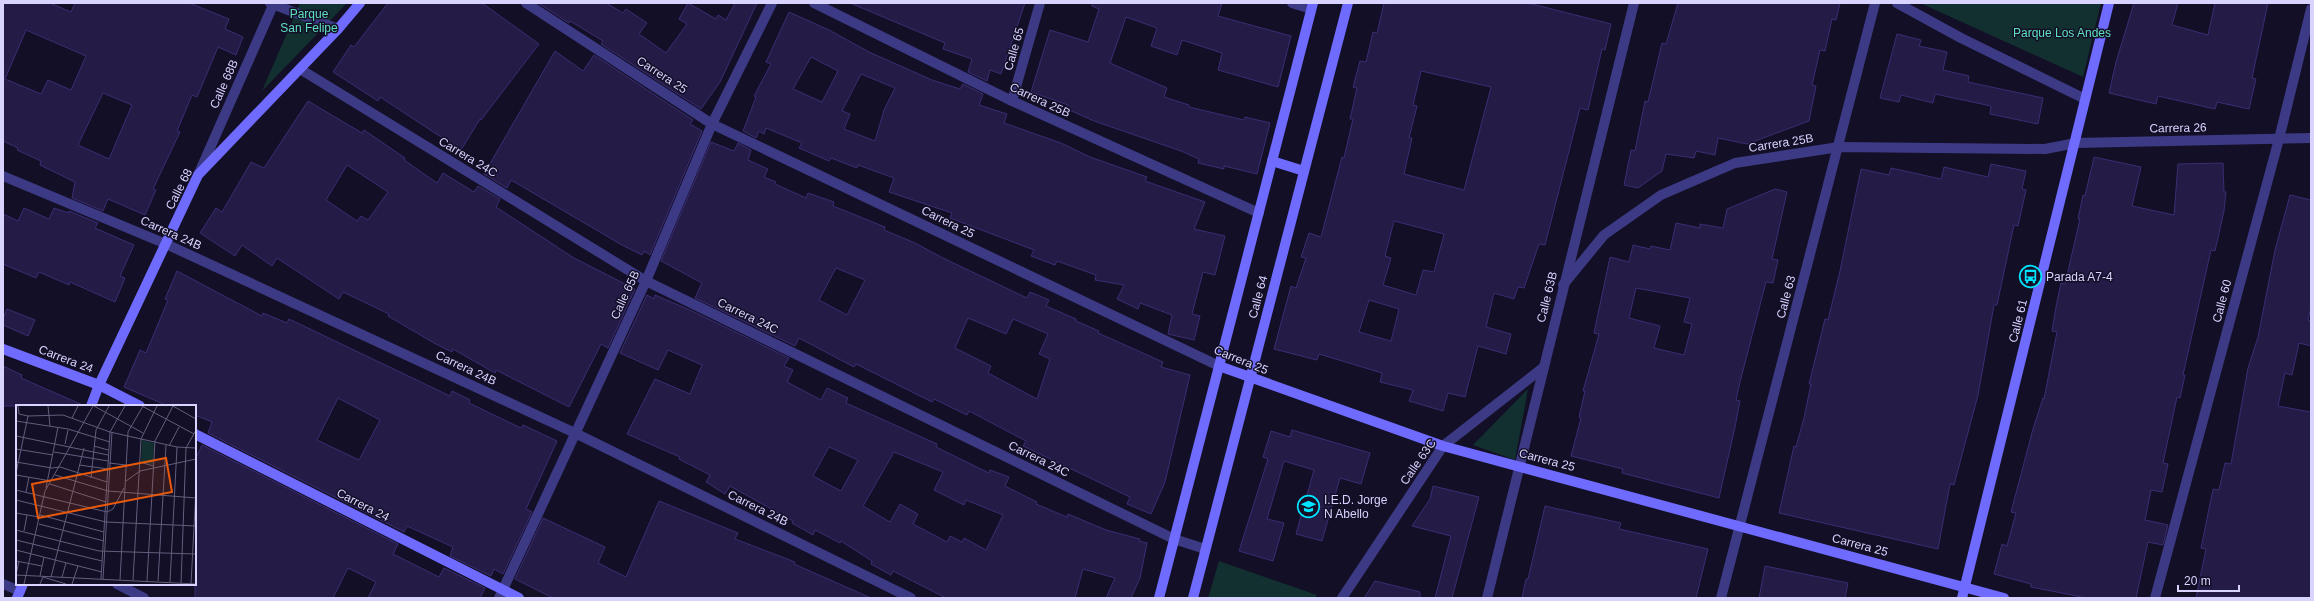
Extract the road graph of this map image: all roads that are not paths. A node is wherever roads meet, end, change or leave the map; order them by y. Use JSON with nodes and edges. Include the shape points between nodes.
{"nodes":[{"id":1,"x":272,"y":3,"type":"edge"},
{"id":2,"x":360,"y":3,"type":"edge"},
{"id":3,"x":526,"y":3,"type":"edge"},
{"id":4,"x":772,"y":3,"type":"edge"},
{"id":5,"x":814,"y":3,"type":"edge"},
{"id":6,"x":1040,"y":3,"type":"edge"},
{"id":7,"x":1292,"y":3,"type":"edge"},
{"id":8,"x":1348,"y":3,"type":"edge"},
{"id":9,"x":1634,"y":3,"type":"edge"},
{"id":10,"x":1875,"y":3,"type":"edge"},
{"id":11,"x":1897,"y":3,"type":"edge"},
{"id":12,"x":2109,"y":3,"type":"edge"},
{"id":13,"x":1312,"y":6,"type":"edge"},
{"id":14,"x":2311,"y":9,"type":"edge"},
{"id":15,"x":338,"y":30,"type":"junction"},
{"id":16,"x":300,"y":69,"type":"junction"},
{"id":17,"x":2085,"y":99,"type":"junction"},
{"id":18,"x":1012,"y":101,"type":"junction"},
{"id":19,"x":712,"y":124,"type":"junction"},
{"id":20,"x":2311,"y":138,"type":"edge"},
{"id":21,"x":2279,"y":139,"type":"junction"},
{"id":22,"x":2076,"y":143,"type":"junction"},
{"id":23,"x":1839,"y":147,"type":"junction"},
{"id":24,"x":2045,"y":149,"type":"joint"},
{"id":25,"x":1272,"y":162,"type":"junction"},
{"id":26,"x":1304,"y":171,"type":"junction"},
{"id":27,"x":198,"y":175,"type":"junction"},
{"id":28,"x":3,"y":176,"type":"edge"},
{"id":29,"x":1258,"y":213,"type":"junction"},
{"id":30,"x":166,"y":244,"type":"junction"},
{"id":31,"x":646,"y":281,"type":"junction"},
{"id":32,"x":1563,"y":286,"type":"junction"},
{"id":33,"x":3,"y":349,"type":"edge"},
{"id":34,"x":1219,"y":366,"type":"junction"},
{"id":35,"x":1544,"y":367,"type":"junction"},
{"id":36,"x":1250,"y":378,"type":"junction"},
{"id":37,"x":99,"y":385,"type":"junction"},
{"id":38,"x":91,"y":405,"type":"edge"},
{"id":39,"x":138,"y":405,"type":"edge"},
{"id":40,"x":575,"y":433,"type":"junction"},
{"id":41,"x":196,"y":435,"type":"edge"},
{"id":42,"x":1443,"y":446,"type":"junction"},
{"id":43,"x":1520,"y":466,"type":"junction"},
{"id":44,"x":1739,"y":525,"type":"junction"},
{"id":45,"x":1174,"y":539,"type":"junction"},
{"id":46,"x":1206,"y":549,"type":"junction"},
{"id":47,"x":3,"y":584,"type":"edge"},
{"id":48,"x":120,"y":585,"type":"edge"},
{"id":49,"x":1965,"y":587,"type":"junction"},
{"id":50,"x":20,"y":591,"type":"edge"},
{"id":51,"x":501,"y":594,"type":"edge"},
{"id":52,"x":144,"y":598,"type":"edge"},
{"id":53,"x":519,"y":598,"type":"edge"},
{"id":54,"x":911,"y":598,"type":"edge"},
{"id":55,"x":1159,"y":598,"type":"edge"},
{"id":56,"x":1193,"y":598,"type":"edge"},
{"id":57,"x":1342,"y":598,"type":"edge"},
{"id":58,"x":1487,"y":598,"type":"edge"},
{"id":59,"x":1721,"y":598,"type":"edge"},
{"id":60,"x":1962,"y":598,"type":"edge"},
{"id":61,"x":2004,"y":598,"type":"edge"},
{"id":62,"x":2156,"y":598,"type":"edge"}],
"edges":[{"from":1,"to":15,"type":"street"},
{"from":1,"to":27,"type":"street","name":"Calle 68B"},
{"from":2,"to":15,"type":"street","name":"Calle 68"},
{"from":3,"to":19,"type":"street","name":"Carrera 25"},
{"from":4,"to":19,"type":"street","name":"Calle 65B"},
{"from":5,"to":18,"type":"street","name":"Carrera 25B"},
{"from":6,"to":18,"type":"street","name":"Calle 65"},
{"from":7,"to":13,"type":"street"},
{"from":8,"to":26,"type":"street","name":"Calle 64"},
{"from":9,"to":32,"type":"street","name":"Calle 63B"},
{"from":10,"to":23,"type":"street","name":"Calle 63"},
{"from":11,"to":17,"type":"street","via":[[1961,38]]},
{"from":12,"to":17,"type":"street","name":"Calle 61"},
{"from":13,"to":25,"type":"street","name":"Calle 64"},
{"from":14,"to":21,"type":"street","name":"Calle 60"},
{"from":15,"to":16,"type":"street","name":"Calle 68"},
{"from":16,"to":27,"type":"street","name":"Calle 68"},
{"from":16,"to":31,"type":"street","name":"Carrera 24C"},
{"from":17,"to":22,"type":"street","name":"Calle 61"},
{"from":18,"to":29,"type":"street","name":"Carrera 25B"},
{"from":19,"to":31,"type":"street","name":"Calle 65B"},
{"from":19,"to":34,"type":"street","name":"Carrera 25"},
{"from":20,"to":21,"type":"street","name":"Carrera 26"},
{"from":21,"to":22,"type":"street","name":"Carrera 26"},
{"from":21,"to":62,"type":"street","name":"Calle 60"},
{"from":22,"to":24,"type":"street","name":"Carrera 26"},
{"from":22,"to":49,"type":"street","name":"Calle 61"},
{"from":23,"to":24,"type":"street","name":"Carrera 25B"},
{"from":23,"to":32,"type":"street","name":"Carrera 25B","via":[[1735,163],[1661,195],[1604,235]]},
{"from":23,"to":44,"type":"street","name":"Calle 63"},
{"from":25,"to":26,"type":"street"},
{"from":25,"to":29,"type":"street","name":"Calle 64"},
{"from":26,"to":36,"type":"street","name":"Calle 64"},
{"from":27,"to":30,"type":"street","name":"Calle 68"},
{"from":28,"to":30,"type":"street","name":"Carrera 24B"},
{"from":29,"to":34,"type":"street","name":"Calle 64"},
{"from":30,"to":37,"type":"street","name":"Calle 68"},
{"from":30,"to":40,"type":"street","name":"Carrera 24B"},
{"from":31,"to":40,"type":"street","name":"Calle 65B"},
{"from":31,"to":45,"type":"street","name":"Carrera 24C"},
{"from":32,"to":35,"type":"street","name":"Calle 63B"},
{"from":33,"to":37,"type":"street","name":"Carrera 24"},
{"from":34,"to":36,"type":"street","name":"Carrera 25"},
{"from":34,"to":45,"type":"street","name":"Calle 64"},
{"from":35,"to":42,"type":"street","name":"Calle 63C"},
{"from":35,"to":43,"type":"street","name":"Calle 63B"},
{"from":36,"to":42,"type":"street","name":"Carrera 25"},
{"from":36,"to":46,"type":"street","name":"Calle 64"},
{"from":37,"to":38,"type":"street","name":"Calle 68"},
{"from":37,"to":39,"type":"street","name":"Carrera 24"},
{"from":40,"to":51,"type":"street","name":"Calle 65B"},
{"from":40,"to":54,"type":"street","name":"Carrera 24B"},
{"from":41,"to":51,"type":"street","name":"Carrera 24"},
{"from":42,"to":43,"type":"street","name":"Carrera 25"},
{"from":42,"to":57,"type":"street","name":"Calle 63C"},
{"from":43,"to":44,"type":"street","name":"Carrera 25"},
{"from":43,"to":58,"type":"street","name":"Calle 63B"},
{"from":44,"to":49,"type":"street","name":"Carrera 25"},
{"from":44,"to":59,"type":"street","name":"Calle 63"},
{"from":45,"to":46,"type":"street","name":"Carrera 24C"},
{"from":45,"to":55,"type":"street","name":"Calle 64"},
{"from":46,"to":56,"type":"street","name":"Calle 64"},
{"from":47,"to":50,"type":"street"},
{"from":48,"to":52,"type":"street"},
{"from":49,"to":60,"type":"street","name":"Calle 61"},
{"from":49,"to":61,"type":"street","name":"Carrera 25"},
{"from":51,"to":53,"type":"street","name":"Carrera 24"}]}
